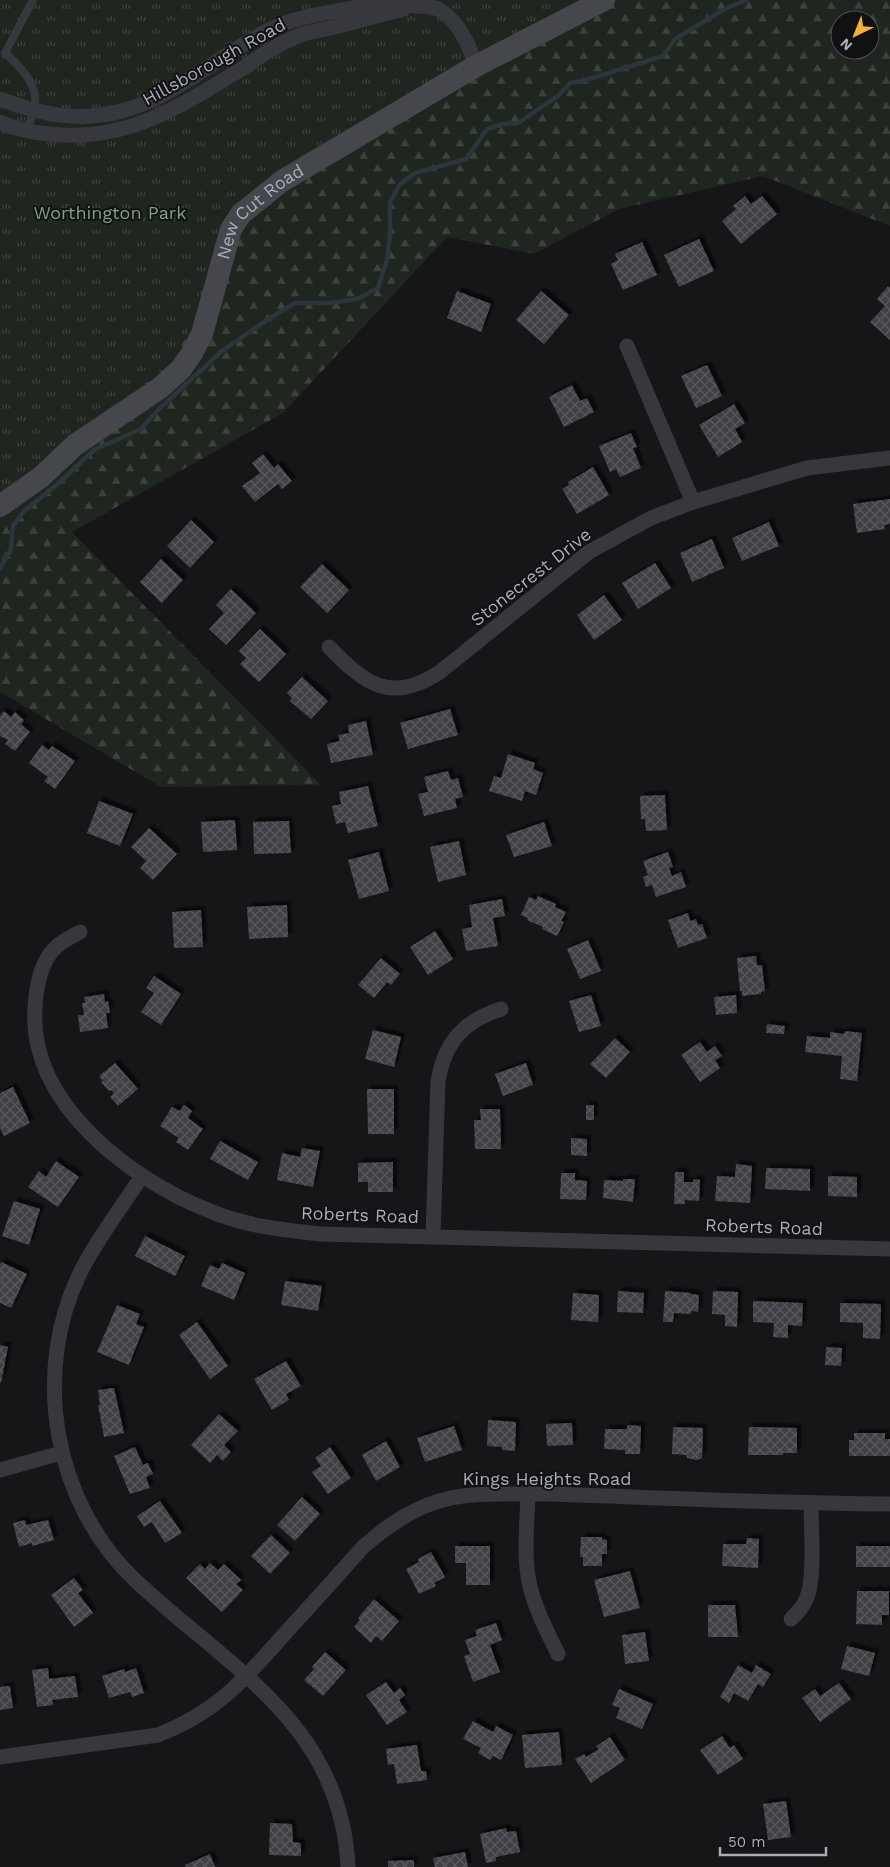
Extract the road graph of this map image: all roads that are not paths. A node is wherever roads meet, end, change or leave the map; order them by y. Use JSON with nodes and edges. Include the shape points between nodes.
{"nodes":[{"id":1,"x":33,"y":0,"type":"edge"},
{"id":2,"x":604,"y":0,"type":"edge"},
{"id":3,"x":417,"y":6,"type":"junction"},
{"id":4,"x":476,"y":66,"type":"junction"},
{"id":5,"x":0,"y":99,"type":"edge"},
{"id":6,"x":33,"y":111,"type":"junction"},
{"id":7,"x":0,"y":122,"type":"edge"},
{"id":8,"x":27,"y":130,"type":"junction"},
{"id":9,"x":627,"y":346,"type":"dead end"},
{"id":10,"x":890,"y":458,"type":"edge"},
{"id":11,"x":693,"y":502,"type":"junction"},
{"id":12,"x":0,"y":506,"type":"edge"},
{"id":13,"x":329,"y":647,"type":"dead end"},
{"id":14,"x":80,"y":932,"type":"dead end"},
{"id":15,"x":501,"y":1009,"type":"dead end"},
{"id":16,"x":142,"y":1176,"type":"junction"},
{"id":17,"x":433,"y":1236,"type":"junction"},
{"id":18,"x":890,"y":1249,"type":"edge"},
{"id":19,"x":61,"y":1453,"type":"junction"},
{"id":20,"x":0,"y":1470,"type":"edge"},
{"id":21,"x":528,"y":1494,"type":"junction"},
{"id":22,"x":811,"y":1503,"type":"junction"},
{"id":23,"x":890,"y":1504,"type":"edge"},
{"id":24,"x":791,"y":1619,"type":"dead end"},
{"id":25,"x":558,"y":1654,"type":"dead end"},
{"id":26,"x":247,"y":1677,"type":"junction"},
{"id":27,"x":0,"y":1757,"type":"edge"},
{"id":28,"x":348,"y":1867,"type":"edge"}],
"edges":[{"from":1,"to":6,"type":"lane","via":[[4,53],[19,65],[34,90]]},
{"from":2,"to":4,"type":"street","name":"New Cut Road"},
{"from":3,"to":4,"type":"street","name":"Hillsborough Road","via":[[438,9],[451,19],[461,31]]},
{"from":3,"to":6,"type":"street","name":"Hillsborough Road","via":[[384,3],[297,19],[268,31],[145,104],[123,111],[77,117]]},
{"from":3,"to":8,"type":"street","name":"Hillsborough Road","via":[[305,33],[181,106],[125,129],[83,136]]},
{"from":4,"to":12,"type":"street","name":"New Cut Road","via":[[282,181],[241,214],[230,230],[202,334],[180,369],[160,388],[75,445],[41,477]]},
{"from":5,"to":6,"type":"street","name":"Hillsborough Road"},
{"from":6,"to":8,"type":"lane"},
{"from":7,"to":8,"type":"street","name":"Hillsborough Road"},
{"from":9,"to":11,"type":"street"},
{"from":10,"to":11,"type":"street","name":"Stonecrest Drive","via":[[806,468]]},
{"from":11,"to":13,"type":"street","name":"Stonecrest Drive","via":[[651,518],[590,552],[426,681],[409,687],[390,688],[374,684],[350,669]]},
{"from":14,"to":16,"type":"street","name":"Roberts Road","via":[[55,947],[48,956],[36,994],[34,1015],[38,1043],[54,1090],[68,1109],[108,1150]]},
{"from":15,"to":17,"type":"street","via":[[483,1014],[462,1030],[441,1062]]},
{"from":16,"to":17,"type":"street","name":"Roberts Road","via":[[210,1212],[275,1230]]},
{"from":16,"to":19,"type":"street","via":[[94,1247],[80,1274],[59,1335],[54,1392]]},
{"from":17,"to":18,"type":"street","name":"Roberts Road"},
{"from":19,"to":20,"type":"street"},
{"from":19,"to":26,"type":"street","via":[[86,1516],[117,1561]]},
{"from":21,"to":22,"type":"street","name":"Kings Heights Road"},
{"from":21,"to":25,"type":"street","via":[[526,1555],[530,1586]]},
{"from":21,"to":26,"type":"street","name":"Kings Heights Road","via":[[451,1498],[426,1505],[383,1529],[363,1547]]},
{"from":22,"to":23,"type":"street","name":"Kings Heights Road"},
{"from":22,"to":24,"type":"street","via":[[808,1595],[803,1607]]},
{"from":26,"to":27,"type":"street","name":"Kings Heights Road","via":[[200,1716],[158,1735]]},
{"from":26,"to":28,"type":"street","via":[[289,1718],[321,1765],[343,1824]]}]}
